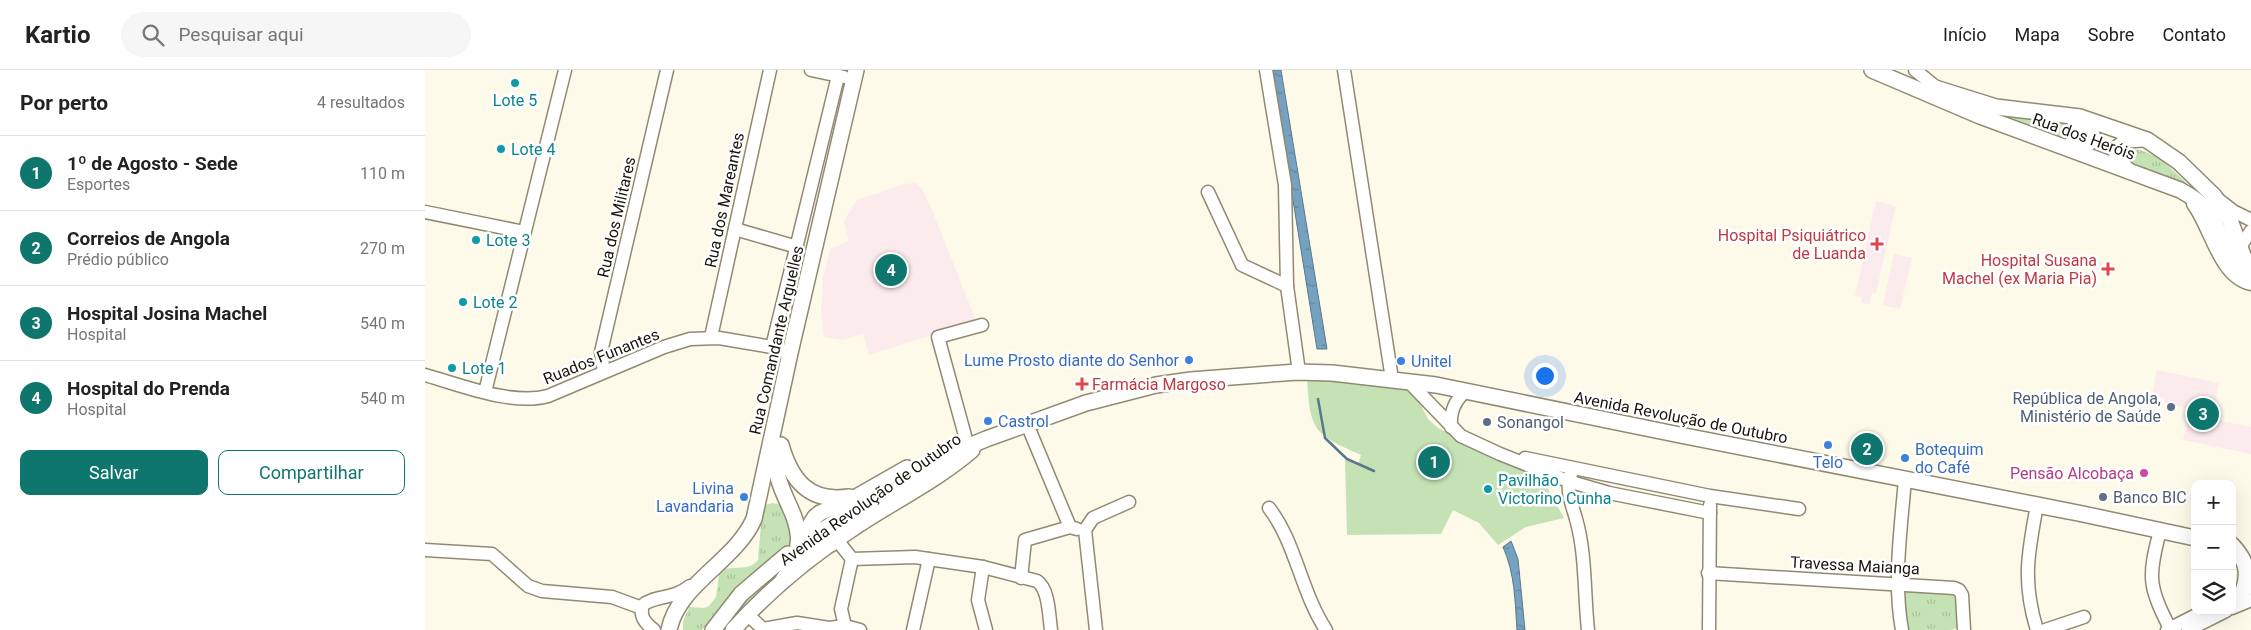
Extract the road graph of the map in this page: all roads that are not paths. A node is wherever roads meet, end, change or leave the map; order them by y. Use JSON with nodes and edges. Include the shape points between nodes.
{"nodes":[{"id":1,"x":565,"y":70,"type":"edge"},
{"id":2,"x":667,"y":70,"type":"edge"},
{"id":3,"x":770,"y":70,"type":"edge"},
{"id":4,"x":811,"y":70,"type":"edge"},
{"id":5,"x":1266,"y":70,"type":"edge"},
{"id":6,"x":1344,"y":70,"type":"edge"},
{"id":7,"x":1872,"y":70,"type":"edge"},
{"id":8,"x":1891,"y":70,"type":"edge"},
{"id":9,"x":1915,"y":70,"type":"edge"},
{"id":10,"x":858,"y":73,"type":"edge"},
{"id":11,"x":837,"y":76,"type":"junction"},
{"id":12,"x":1937,"y":88,"type":"junction"},
{"id":13,"x":2055,"y":114,"type":"junction"},
{"id":14,"x":2147,"y":140,"type":"junction"},
{"id":15,"x":2052,"y":143,"type":"junction"},
{"id":16,"x":2132,"y":173,"type":"junction"},
{"id":17,"x":2180,"y":190,"type":"junction"},
{"id":18,"x":1208,"y":192,"type":"dead end"},
{"id":19,"x":2214,"y":196,"type":"junction"},
{"id":20,"x":425,"y":212,"type":"edge"},
{"id":21,"x":2251,"y":220,"type":"edge"},
{"id":22,"x":735,"y":229,"type":"junction"},
{"id":23,"x":2251,"y":231,"type":"edge"},
{"id":24,"x":525,"y":232,"type":"junction"},
{"id":25,"x":797,"y":247,"type":"junction"},
{"id":26,"x":2239,"y":248,"type":"junction"},
{"id":27,"x":2251,"y":263,"type":"edge"},
{"id":28,"x":2251,"y":274,"type":"edge"},
{"id":29,"x":2251,"y":284,"type":"edge"},
{"id":30,"x":1287,"y":286,"type":"junction"},
{"id":31,"x":982,"y":325,"type":"dead end"},
{"id":32,"x":711,"y":337,"type":"junction"},
{"id":33,"x":772,"y":347,"type":"junction"},
{"id":34,"x":790,"y":353,"type":"junction"},
{"id":35,"x":604,"y":372,"type":"junction"},
{"id":36,"x":1299,"y":372,"type":"junction"},
{"id":37,"x":425,"y":375,"type":"edge"},
{"id":38,"x":1392,"y":379,"type":"junction"},
{"id":39,"x":1408,"y":381,"type":"junction"},
{"id":40,"x":485,"y":392,"type":"junction"},
{"id":41,"x":1466,"y":392,"type":"junction"},
{"id":42,"x":1027,"y":424,"type":"junction"},
{"id":43,"x":1451,"y":427,"type":"junction"},
{"id":44,"x":779,"y":436,"type":"junction"},
{"id":45,"x":985,"y":439,"type":"junction"},
{"id":46,"x":967,"y":443,"type":"junction"},
{"id":47,"x":1500,"y":454,"type":"junction"},
{"id":48,"x":1573,"y":467,"type":"junction"},
{"id":49,"x":1905,"y":479,"type":"junction"},
{"id":50,"x":1568,"y":481,"type":"junction"},
{"id":51,"x":760,"y":494,"type":"junction"},
{"id":52,"x":858,"y":496,"type":"junction"},
{"id":53,"x":1710,"y":496,"type":"junction"},
{"id":54,"x":1129,"y":502,"type":"dead end"},
{"id":55,"x":2037,"y":505,"type":"junction"},
{"id":56,"x":1269,"y":508,"type":"dead end"},
{"id":57,"x":1799,"y":509,"type":"dead end"},
{"id":58,"x":1710,"y":513,"type":"junction"},
{"id":59,"x":1070,"y":528,"type":"junction"},
{"id":60,"x":1085,"y":530,"type":"junction"},
{"id":61,"x":2160,"y":532,"type":"junction"},
{"id":62,"x":829,"y":537,"type":"junction"},
{"id":63,"x":2191,"y":537,"type":"edge"},
{"id":64,"x":2236,"y":546,"type":"edge"},
{"id":65,"x":2236,"y":547,"type":"edge"},
{"id":66,"x":2251,"y":548,"type":"edge"},
{"id":67,"x":2236,"y":549,"type":"edge"},
{"id":68,"x":425,"y":550,"type":"edge"},
{"id":69,"x":2251,"y":553,"type":"edge"},
{"id":70,"x":852,"y":559,"type":"junction"},
{"id":71,"x":929,"y":559,"type":"junction"},
{"id":72,"x":983,"y":567,"type":"junction"},
{"id":73,"x":1708,"y":573,"type":"junction"},
{"id":74,"x":1021,"y":578,"type":"junction"},
{"id":75,"x":783,"y":580,"type":"junction"},
{"id":76,"x":1899,"y":584,"type":"junction"},
{"id":77,"x":688,"y":594,"type":"junction"},
{"id":78,"x":2244,"y":594,"type":"edge"},
{"id":79,"x":642,"y":608,"type":"junction"},
{"id":80,"x":747,"y":614,"type":"junction"},
{"id":81,"x":2196,"y":615,"type":"edge"},
{"id":82,"x":2218,"y":615,"type":"edge"},
{"id":83,"x":2084,"y":616,"type":"dead end"},
{"id":84,"x":845,"y":626,"type":"junction"},
{"id":85,"x":2168,"y":629,"type":"edge"},
{"id":86,"x":653,"y":630,"type":"edge"},
{"id":87,"x":669,"y":630,"type":"edge"},
{"id":88,"x":680,"y":630,"type":"edge"},
{"id":89,"x":713,"y":630,"type":"edge"},
{"id":90,"x":720,"y":630,"type":"edge"},
{"id":91,"x":733,"y":630,"type":"edge"},
{"id":92,"x":860,"y":630,"type":"edge"},
{"id":93,"x":913,"y":630,"type":"edge"},
{"id":94,"x":986,"y":630,"type":"edge"},
{"id":95,"x":1051,"y":630,"type":"edge"},
{"id":96,"x":1096,"y":630,"type":"edge"},
{"id":97,"x":1326,"y":630,"type":"edge"},
{"id":98,"x":1588,"y":630,"type":"edge"},
{"id":99,"x":1709,"y":630,"type":"edge"},
{"id":100,"x":1902,"y":630,"type":"edge"},
{"id":101,"x":1964,"y":630,"type":"edge"},
{"id":102,"x":2037,"y":630,"type":"edge"},
{"id":103,"x":2045,"y":630,"type":"edge"},
{"id":104,"x":2188,"y":630,"type":"edge"}],
"edges":[{"from":1,"to":24,"type":"street"},
{"from":2,"to":35,"type":"street","name":"Rua dos Militares","via":[[601,352]]},
{"from":3,"to":22,"type":"street","name":"Rua dos Mareantes"},
{"from":4,"to":11,"type":"street"},
{"from":5,"to":30,"type":"street","via":[[1285,185]]},
{"from":6,"to":38,"type":"street"},
{"from":7,"to":15,"type":"main road","name":"Rua dos Heróis"},
{"from":8,"to":12,"type":"main road","name":"Rua dos Heróis"},
{"from":9,"to":12,"type":"street"},
{"from":10,"to":11,"type":"street"},
{"from":10,"to":34,"type":"main road","name":"Rua Comandante Arguelles"},
{"from":10,"to":44,"type":"main road","name":"Rua Comandante Arguelles"},
{"from":11,"to":25,"type":"street"},
{"from":12,"to":13,"type":"main road","name":"Rua dos Heróis","via":[[1995,107]]},
{"from":13,"to":14,"type":"main road","name":"Rua dos Heróis","via":[[2080,117]]},
{"from":13,"to":15,"type":"main road","via":[[2084,125],[2091,131],[2093,140],[2081,148]]},
{"from":14,"to":16,"type":"main road","via":[[2132,139],[2117,148],[2120,163]]},
{"from":14,"to":19,"type":"main road","name":"Rua dos Heróis","via":[[2179,162]]},
{"from":15,"to":16,"type":"main road","name":"Rua dos Heróis"},
{"from":16,"to":17,"type":"main road","name":"Rua dos Heróis"},
{"from":17,"to":28,"type":"main road","name":"Rua dos Heróis","via":[[2205,208],[2235,263]]},
{"from":17,"to":29,"type":"street","via":[[2206,223],[2224,263],[2244,282]]},
{"from":18,"to":30,"type":"street","via":[[1242,265]]},
{"from":19,"to":21,"type":"street"},
{"from":19,"to":26,"type":"main road","name":"Rua dos Heróis","via":[[2230,220]]},
{"from":20,"to":24,"type":"street"},
{"from":22,"to":25,"type":"street"},
{"from":22,"to":32,"type":"street","name":"Rua dos Mareantes"},
{"from":23,"to":26,"type":"street"},
{"from":24,"to":40,"type":"street"},
{"from":25,"to":33,"type":"street"},
{"from":26,"to":27,"type":"main road"},
{"from":30,"to":36,"type":"street"},
{"from":31,"to":46,"type":"street","via":[[938,337]]},
{"from":32,"to":33,"type":"street","name":"Ruados Funantes"},
{"from":32,"to":35,"type":"street","name":"Ruados Funantes","via":[[665,347]]},
{"from":33,"to":34,"type":"street","name":"Ruados Funantes"},
{"from":34,"to":51,"type":"main road","name":"Rua Comandante Arguelles"},
{"from":35,"to":40,"type":"street","name":"Ruados Funantes","via":[[538,399]]},
{"from":36,"to":38,"type":"main road","name":"Avenida Revolução de Outubro"},
{"from":36,"to":42,"type":"main road","name":"Avenida Revolução de Outubro","via":[[1227,376],[1156,386],[1086,403]]},
{"from":37,"to":40,"type":"street","name":"Ruados Funantes"},
{"from":38,"to":39,"type":"main road","name":"Avenida Revolução de Outubro"},
{"from":39,"to":41,"type":"main road","name":"Avenida Revolução de Outubro"},
{"from":39,"to":43,"type":"street"},
{"from":41,"to":43,"type":"street","via":[[1453,407]]},
{"from":41,"to":49,"type":"main road","name":"Avenida Revolução de Outubro"},
{"from":42,"to":45,"type":"main road","name":"Avenida Revolução de Outubro"},
{"from":42,"to":59,"type":"street"},
{"from":43,"to":47,"type":"street","via":[[1461,436]]},
{"from":44,"to":52,"type":"main road","name":"Rua Comandante Arguelles","via":[[789,470],[805,486],[831,497]]},
{"from":44,"to":75,"type":"main road","via":[[776,470],[795,514],[799,539],[795,560]]},
{"from":45,"to":46,"type":"main road","name":"Avenida Revolução de Outubro"},
{"from":45,"to":62,"type":"main road","name":"Avenida Revolução de Outubro","via":[[950,469],[857,525]]},
{"from":46,"to":52,"type":"main road","name":"Avenida Revolução de Outubro","via":[[939,450]]},
{"from":47,"to":48,"type":"street"},
{"from":47,"to":50,"type":"street"},
{"from":48,"to":50,"type":"street"},
{"from":48,"to":53,"type":"street"},
{"from":49,"to":55,"type":"main road","name":"Avenida Revolução de Outubro"},
{"from":49,"to":76,"type":"street"},
{"from":50,"to":58,"type":"street","via":[[1609,493]]},
{"from":50,"to":98,"type":"street","via":[[1581,537]]},
{"from":51,"to":77,"type":"main road","name":"Rua Comandante Arguelles","via":[[755,519],[747,534]]},
{"from":51,"to":79,"type":"street","via":[[737,538],[697,580],[679,594],[648,601]]},
{"from":52,"to":62,"type":"main road","name":"Avenida Revolução de Outubro","via":[[811,521],[814,539],[819,542]]},
{"from":53,"to":57,"type":"street"},
{"from":53,"to":58,"type":"street"},
{"from":54,"to":60,"type":"street","via":[[1093,518]]},
{"from":55,"to":61,"type":"main road","name":"Avenida Revolução de Outubro"},
{"from":55,"to":102,"type":"street","via":[[2027,561],[2027,581]]},
{"from":56,"to":97,"type":"street","via":[[1279,522],[1299,567],[1304,587]]},
{"from":58,"to":73,"type":"street"},
{"from":59,"to":60,"type":"street"},
{"from":59,"to":74,"type":"street","via":[[1025,540]]},
{"from":60,"to":96,"type":"street"},
{"from":61,"to":63,"type":"main road","name":"Avenida Revolução de Outubro"},
{"from":61,"to":85,"type":"street","via":[[2151,581]]},
{"from":62,"to":70,"type":"street"},
{"from":62,"to":75,"type":"main road","name":"Avenida Revolução de Outubro"},
{"from":64,"to":66,"type":"main road"},
{"from":65,"to":69,"type":"main road"},
{"from":67,"to":78,"type":"main road","via":[[2247,566]]},
{"from":68,"to":79,"type":"street","via":[[492,554],[528,586],[567,595],[612,597]]},
{"from":70,"to":71,"type":"street"},
{"from":70,"to":84,"type":"street","via":[[841,609]]},
{"from":71,"to":72,"type":"street"},
{"from":71,"to":93,"type":"street"},
{"from":72,"to":74,"type":"street"},
{"from":72,"to":94,"type":"street","via":[[978,600]]},
{"from":73,"to":76,"type":"street","name":"Travessa Maianga"},
{"from":73,"to":99,"type":"street"},
{"from":74,"to":95,"type":"street","via":[[1037,581],[1043,586]]},
{"from":75,"to":80,"type":"main road","name":"Avenida Revolução de Outubro"},
{"from":76,"to":100,"type":"street"},
{"from":76,"to":101,"type":"street","name":"Travessa Maianga","via":[[1957,589],[1962,595]]},
{"from":77,"to":87,"type":"main road","via":[[676,610]]},
{"from":77,"to":88,"type":"main road","via":[[680,615]]},
{"from":79,"to":86,"type":"street","via":[[644,621]]},
{"from":80,"to":84,"type":"street","via":[[763,629],[797,623],[829,628]]},
{"from":80,"to":91,"type":"main road","name":"Avenida Revolução de Outubro"},
{"from":81,"to":85,"type":"street"},
{"from":82,"to":104,"type":"street"},
{"from":83,"to":103,"type":"street"},
{"from":84,"to":92,"type":"street"},
{"from":89,"to":90,"type":"main road","name":"Avenida Revolução de Outubro","via":[[741,594],[790,556],[749,595]]}]}
